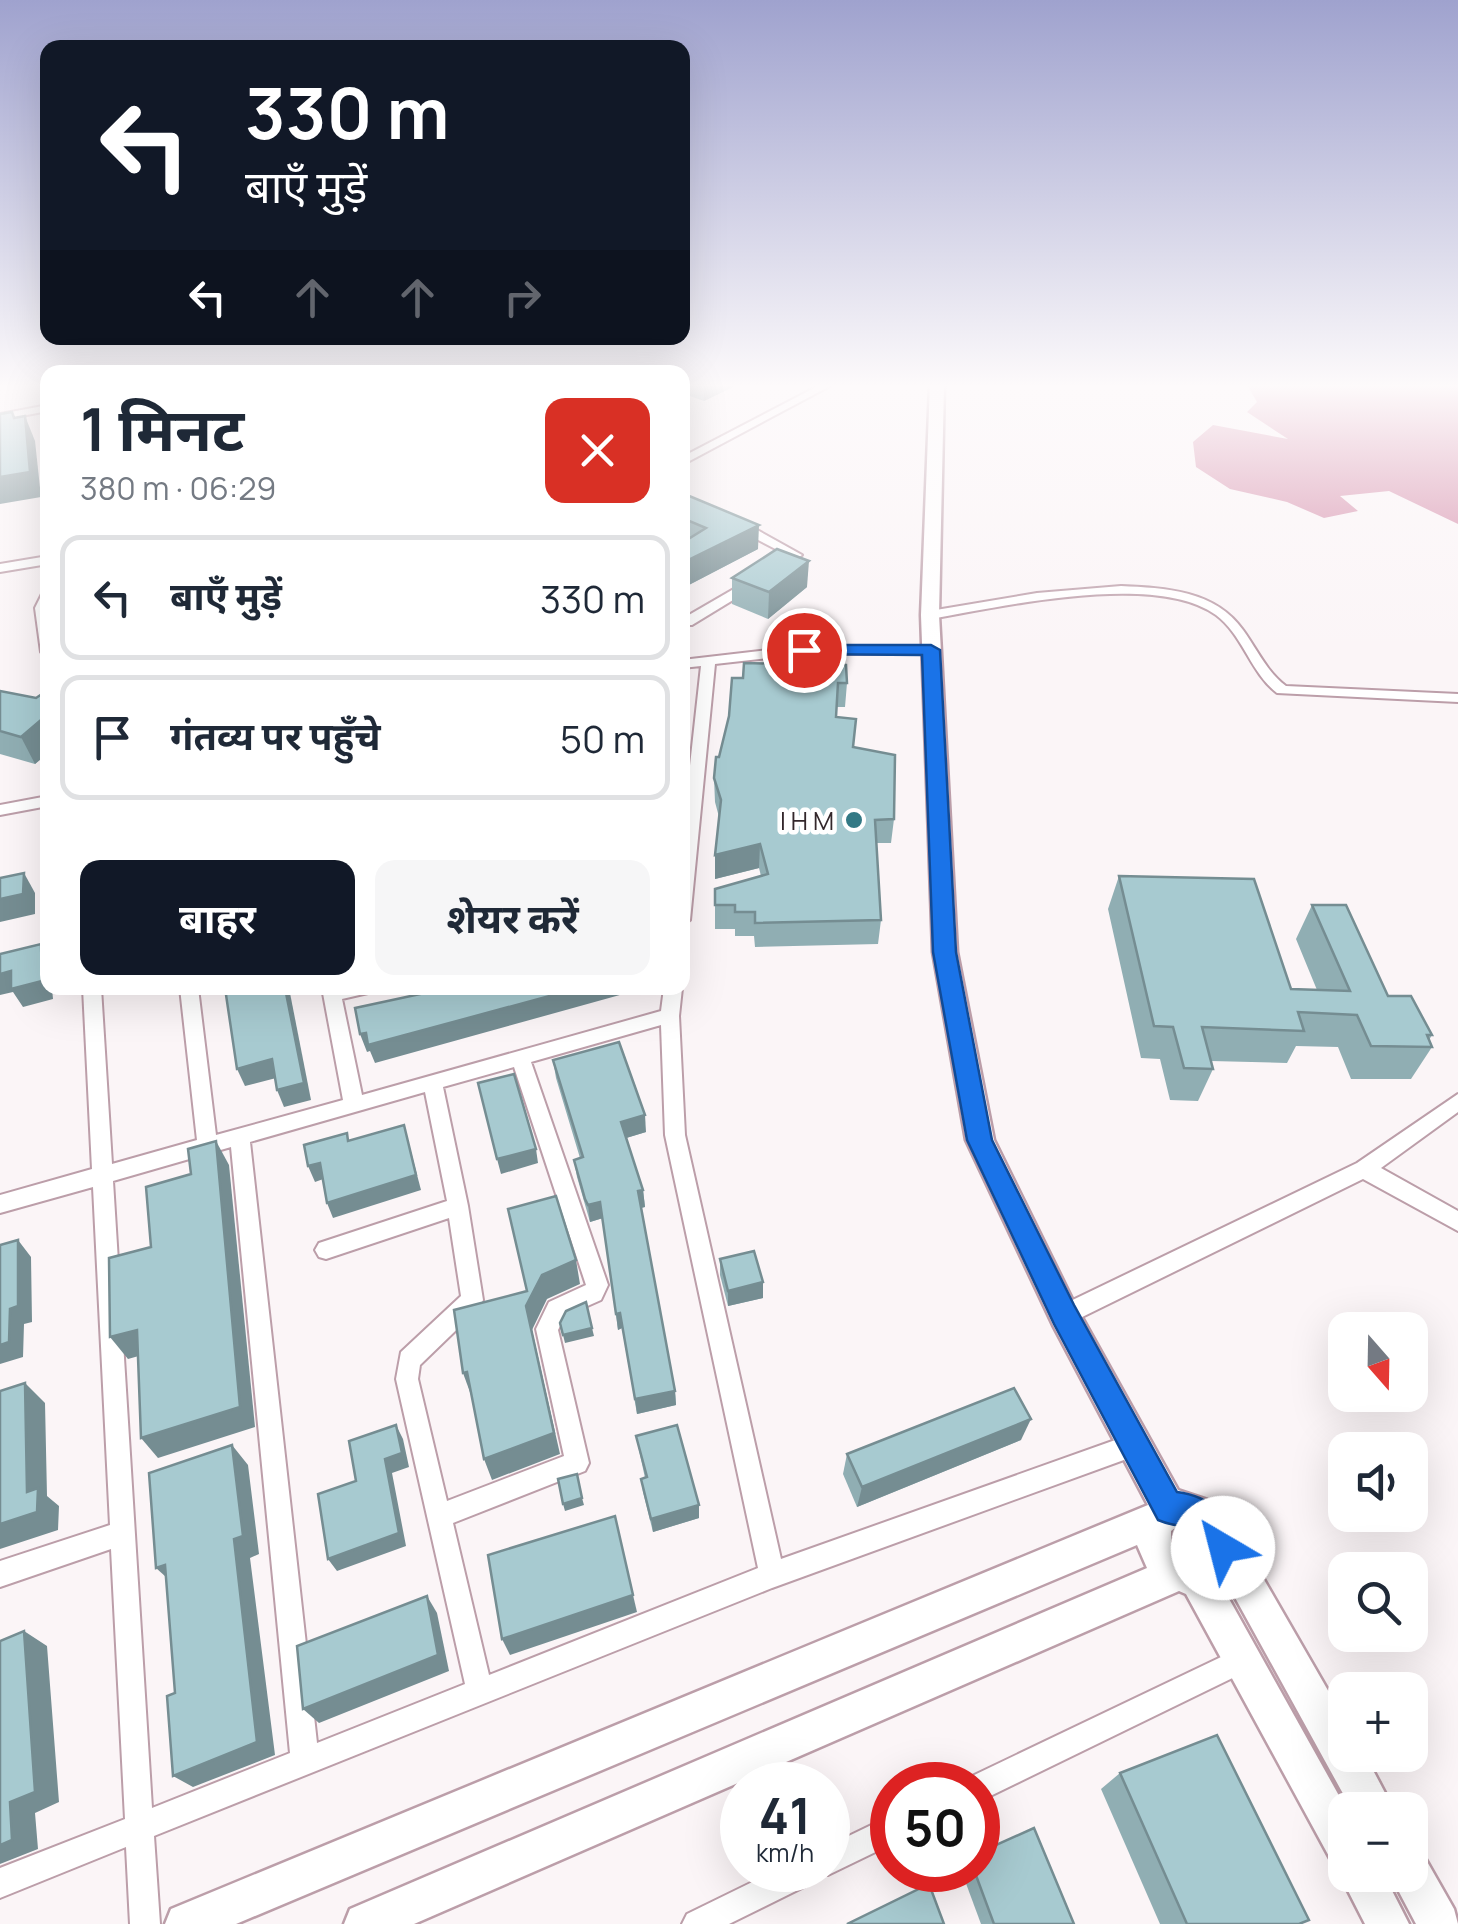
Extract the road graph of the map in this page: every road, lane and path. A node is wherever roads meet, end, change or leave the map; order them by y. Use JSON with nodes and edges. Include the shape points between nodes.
{"nodes":[{"id":1,"x":935,"y":475,"type":"edge"},
{"id":2,"x":729,"y":520,"type":"edge"},
{"id":3,"x":40,"y":561,"type":"edge"},
{"id":4,"x":0,"y":568,"type":"edge"},
{"id":5,"x":930,"y":615,"type":"junction"},
{"id":6,"x":690,"y":620,"type":"edge"},
{"id":7,"x":931,"y":650,"type":"junction"},
{"id":8,"x":709,"y":660,"type":"junction"},
{"id":9,"x":690,"y":663,"type":"edge"},
{"id":10,"x":1458,"y":698,"type":"edge"},
{"id":11,"x":690,"y":793,"type":"edge"},
{"id":12,"x":40,"y":802,"type":"edge"},
{"id":13,"x":0,"y":810,"type":"edge"},
{"id":14,"x":92,"y":995,"type":"edge"},
{"id":15,"x":191,"y":995,"type":"edge"},
{"id":16,"x":332,"y":995,"type":"edge"},
{"id":17,"x":673,"y":995,"type":"edge"},
{"id":18,"x":670,"y":1016,"type":"junction"},
{"id":19,"x":521,"y":1058,"type":"junction"},
{"id":20,"x":433,"y":1083,"type":"junction"},
{"id":21,"x":1458,"y":1102,"type":"edge"},
{"id":22,"x":354,"y":1105,"type":"junction"},
{"id":23,"x":240,"y":1137,"type":"junction"},
{"id":24,"x":207,"y":1146,"type":"junction"},
{"id":25,"x":1364,"y":1168,"type":"junction"},
{"id":26,"x":102,"y":1176,"type":"junction"},
{"id":27,"x":0,"y":1204,"type":"edge"},
{"id":28,"x":458,"y":1206,"type":"junction"},
{"id":29,"x":1458,"y":1222,"type":"edge"},
{"id":30,"x":326,"y":1250,"type":"dead end"},
{"id":31,"x":1064,"y":1314,"type":"junction"},
{"id":32,"x":1136,"y":1445,"type":"junction"},
{"id":33,"x":1162,"y":1514,"type":"junction"},
{"id":34,"x":439,"y":1516,"type":"junction"},
{"id":35,"x":122,"y":1532,"type":"junction"},
{"id":36,"x":1220,"y":1536,"type":"junction"},
{"id":37,"x":0,"y":1574,"type":"edge"},
{"id":38,"x":772,"y":1575,"type":"junction"},
{"id":39,"x":1187,"y":1577,"type":"junction"},
{"id":40,"x":1242,"y":1660,"type":"junction"},
{"id":41,"x":480,"y":1692,"type":"junction"},
{"id":42,"x":305,"y":1762,"type":"junction"},
{"id":43,"x":1000,"y":1777,"type":"edge"},
{"id":44,"x":1364,"y":1792,"type":"edge"},
{"id":45,"x":1328,"y":1815,"type":"edge"},
{"id":46,"x":138,"y":1828,"type":"junction"},
{"id":47,"x":0,"y":1883,"type":"edge"},
{"id":48,"x":763,"y":1892,"type":"edge"},
{"id":49,"x":1370,"y":1892,"type":"edge"},
{"id":50,"x":1421,"y":1892,"type":"edge"},
{"id":51,"x":144,"y":1924,"type":"edge"},
{"id":52,"x":186,"y":1924,"type":"edge"},
{"id":53,"x":365,"y":1924,"type":"edge"},
{"id":54,"x":697,"y":1924,"type":"edge"},
{"id":55,"x":1388,"y":1924,"type":"edge"},
{"id":56,"x":1439,"y":1924,"type":"edge"}],
"edges":[{"from":1,"to":5,"type":"street"},
{"from":2,"to":6,"type":"street","via":[[796,555]]},
{"from":3,"to":4,"type":"street"},
{"from":5,"to":7,"type":"street"},
{"from":5,"to":10,"type":"street","via":[[1081,592],[1170,593],[1218,611],[1282,690]]},
{"from":7,"to":8,"type":"street","via":[[804,650]]},
{"from":7,"to":31,"type":"street","via":[[945,952],[980,1140]]},
{"from":8,"to":9,"type":"street"},
{"from":8,"to":11,"type":"street"},
{"from":12,"to":13,"type":"street"},
{"from":14,"to":26,"type":"street"},
{"from":15,"to":24,"type":"street"},
{"from":16,"to":22,"type":"street"},
{"from":17,"to":18,"type":"street"},
{"from":18,"to":19,"type":"street"},
{"from":18,"to":38,"type":"street","via":[[675,1135]]},
{"from":19,"to":20,"type":"street"},
{"from":19,"to":34,"type":"street","via":[[597,1285],[594,1293],[557,1308],[547,1328],[577,1463]]},
{"from":20,"to":22,"type":"street"},
{"from":20,"to":28,"type":"street"},
{"from":21,"to":25,"type":"street"},
{"from":22,"to":23,"type":"street"},
{"from":23,"to":24,"type":"street"},
{"from":23,"to":42,"type":"street"},
{"from":24,"to":26,"type":"street"},
{"from":25,"to":29,"type":"street"},
{"from":25,"to":31,"type":"street"},
{"from":26,"to":27,"type":"street"},
{"from":26,"to":35,"type":"street"},
{"from":28,"to":30,"type":"street"},
{"from":28,"to":34,"type":"street","via":[[472,1300],[408,1360],[406,1379]]},
{"from":31,"to":32,"type":"street"},
{"from":32,"to":33,"type":"street"},
{"from":32,"to":38,"type":"street"},
{"from":33,"to":36,"type":"street","via":[[1192,1509]]},
{"from":33,"to":39,"type":"street","via":[[1154,1549]]},
{"from":33,"to":52,"type":"street"},
{"from":34,"to":41,"type":"street"},
{"from":35,"to":37,"type":"street"},
{"from":35,"to":46,"type":"street"},
{"from":36,"to":39,"type":"street","via":[[1222,1560],[1209,1577]]},
{"from":36,"to":44,"type":"street"},
{"from":38,"to":41,"type":"street"},
{"from":39,"to":40,"type":"street"},
{"from":39,"to":53,"type":"street"},
{"from":40,"to":43,"type":"street"},
{"from":40,"to":45,"type":"street"},
{"from":41,"to":42,"type":"street"},
{"from":42,"to":46,"type":"street"},
{"from":46,"to":47,"type":"street"},
{"from":46,"to":51,"type":"street"},
{"from":48,"to":54,"type":"street"},
{"from":49,"to":55,"type":"street"},
{"from":50,"to":56,"type":"street"}]}
